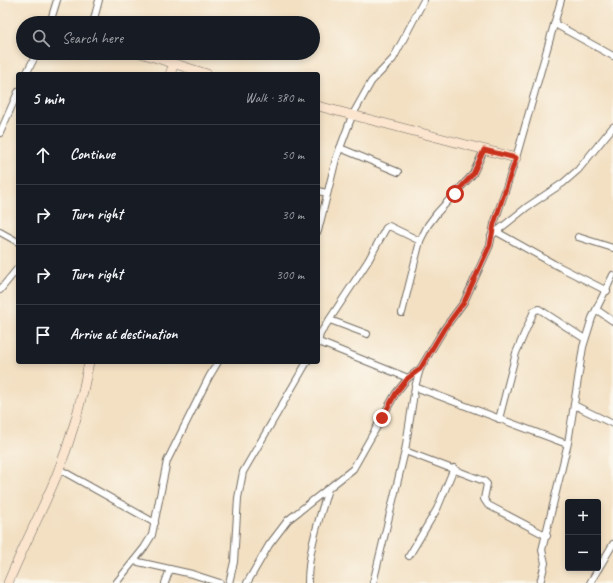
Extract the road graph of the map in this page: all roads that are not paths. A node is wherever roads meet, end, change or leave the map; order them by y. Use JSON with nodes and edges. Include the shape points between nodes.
{"nodes":[{"id":1,"x":57,"y":0,"type":"edge"},
{"id":2,"x":99,"y":0,"type":"edge"},
{"id":3,"x":561,"y":0,"type":"edge"},
{"id":4,"x":421,"y":1,"type":"edge"},
{"id":5,"x":54,"y":16,"type":"edge"},
{"id":6,"x":96,"y":16,"type":"edge"},
{"id":7,"x":555,"y":24,"type":"junction"},
{"id":8,"x":613,"y":56,"type":"edge"},
{"id":9,"x":33,"y":60,"type":"edge"},
{"id":10,"x":162,"y":60,"type":"edge"},
{"id":11,"x":174,"y":64,"type":"junction"},
{"id":12,"x":27,"y":72,"type":"edge"},
{"id":13,"x":171,"y":72,"type":"edge"},
{"id":14,"x":200,"y":72,"type":"edge"},
{"id":15,"x":16,"y":97,"type":"edge"},
{"id":16,"x":320,"y":107,"type":"edge"},
{"id":17,"x":352,"y":116,"type":"junction"},
{"id":18,"x":613,"y":127,"type":"edge"},
{"id":19,"x":0,"y":133,"type":"edge"},
{"id":20,"x":340,"y":148,"type":"junction"},
{"id":21,"x":484,"y":150,"type":"junction"},
{"id":22,"x":516,"y":158,"type":"junction"},
{"id":23,"x":398,"y":172,"type":"dead end"},
{"id":24,"x":320,"y":191,"type":"edge"},
{"id":25,"x":327,"y":193,"type":"junction"},
{"id":26,"x":320,"y":219,"type":"edge"},
{"id":27,"x":0,"y":232,"type":"edge"},
{"id":28,"x":497,"y":232,"type":"junction"},
{"id":29,"x":491,"y":236,"type":"junction"},
{"id":30,"x":578,"y":237,"type":"dead end"},
{"id":31,"x":16,"y":241,"type":"edge"},
{"id":32,"x":420,"y":241,"type":"junction"},
{"id":33,"x":613,"y":248,"type":"edge"},
{"id":34,"x":16,"y":270,"type":"edge"},
{"id":35,"x":613,"y":275,"type":"edge"},
{"id":36,"x":0,"y":290,"type":"edge"},
{"id":37,"x":607,"y":291,"type":"junction"},
{"id":38,"x":597,"y":310,"type":"junction"},
{"id":39,"x":402,"y":313,"type":"dead end"},
{"id":40,"x":330,"y":320,"type":"junction"},
{"id":41,"x":613,"y":321,"type":"edge"},
{"id":42,"x":320,"y":334,"type":"edge"},
{"id":43,"x":367,"y":334,"type":"dead end"},
{"id":44,"x":586,"y":339,"type":"junction"},
{"id":45,"x":320,"y":344,"type":"edge"},
{"id":46,"x":89,"y":364,"type":"edge"},
{"id":47,"x":217,"y":364,"type":"edge"},
{"id":48,"x":306,"y":364,"type":"edge"},
{"id":49,"x":420,"y":369,"type":"junction"},
{"id":50,"x":408,"y":378,"type":"junction"},
{"id":51,"x":415,"y":387,"type":"junction"},
{"id":52,"x":574,"y":405,"type":"junction"},
{"id":53,"x":499,"y":419,"type":"junction"},
{"id":54,"x":613,"y":424,"type":"edge"},
{"id":55,"x":568,"y":444,"type":"junction"},
{"id":56,"x":405,"y":451,"type":"junction"},
{"id":57,"x":454,"y":468,"type":"junction"},
{"id":58,"x":59,"y":469,"type":"junction"},
{"id":59,"x":328,"y":489,"type":"junction"},
{"id":60,"x":155,"y":523,"type":"junction"},
{"id":61,"x":547,"y":536,"type":"junction"},
{"id":62,"x":613,"y":544,"type":"edge"},
{"id":63,"x":409,"y":556,"type":"dead end"},
{"id":64,"x":134,"y":561,"type":"junction"},
{"id":65,"x":170,"y":569,"type":"junction"},
{"id":66,"x":374,"y":582,"type":"edge"},
{"id":67,"x":8,"y":583,"type":"edge"},
{"id":68,"x":116,"y":583,"type":"edge"},
{"id":69,"x":165,"y":583,"type":"edge"},
{"id":70,"x":220,"y":583,"type":"edge"},
{"id":71,"x":229,"y":583,"type":"edge"},
{"id":72,"x":247,"y":583,"type":"edge"},
{"id":73,"x":308,"y":583,"type":"edge"},
{"id":74,"x":540,"y":583,"type":"edge"},
{"id":75,"x":590,"y":583,"type":"edge"}],
"edges":[{"from":1,"to":5,"type":"street"},
{"from":2,"to":6,"type":"street"},
{"from":3,"to":7,"type":"street"},
{"from":4,"to":17,"type":"street","via":[[394,59],[371,82]]},
{"from":7,"to":8,"type":"street"},
{"from":7,"to":22,"type":"street"},
{"from":9,"to":12,"type":"street"},
{"from":10,"to":11,"type":"street"},
{"from":11,"to":13,"type":"street"},
{"from":11,"to":14,"type":"street"},
{"from":15,"to":19,"type":"street"},
{"from":16,"to":17,"type":"street"},
{"from":17,"to":20,"type":"street"},
{"from":17,"to":21,"type":"street"},
{"from":18,"to":28,"type":"street","via":[[578,170]]},
{"from":20,"to":23,"type":"street"},
{"from":20,"to":25,"type":"street"},
{"from":21,"to":22,"type":"street"},
{"from":21,"to":32,"type":"street","via":[[473,174],[436,213]]},
{"from":22,"to":29,"type":"street"},
{"from":24,"to":25,"type":"street"},
{"from":25,"to":26,"type":"street"},
{"from":27,"to":31,"type":"street"},
{"from":28,"to":29,"type":"street"},
{"from":28,"to":37,"type":"street"},
{"from":29,"to":49,"type":"street","via":[[490,245],[464,302]]},
{"from":30,"to":33,"type":"street"},
{"from":32,"to":39,"type":"street"},
{"from":32,"to":40,"type":"street","via":[[388,226]]},
{"from":34,"to":36,"type":"street"},
{"from":35,"to":37,"type":"street"},
{"from":37,"to":38,"type":"street"},
{"from":38,"to":41,"type":"street"},
{"from":38,"to":44,"type":"street"},
{"from":40,"to":42,"type":"street"},
{"from":40,"to":43,"type":"street"},
{"from":44,"to":52,"type":"street"},
{"from":44,"to":53,"type":"street","via":[[539,309],[534,311],[516,353]]},
{"from":45,"to":50,"type":"street"},
{"from":46,"to":58,"type":"street","via":[[73,428]]},
{"from":47,"to":60,"type":"street","via":[[167,461]]},
{"from":48,"to":71,"type":"street","via":[[243,472],[238,498],[234,562]]},
{"from":49,"to":50,"type":"street"},
{"from":49,"to":51,"type":"street"},
{"from":50,"to":59,"type":"street","via":[[396,393],[353,469]]},
{"from":51,"to":53,"type":"street"},
{"from":51,"to":56,"type":"street"},
{"from":52,"to":54,"type":"street"},
{"from":52,"to":55,"type":"street"},
{"from":53,"to":55,"type":"street"},
{"from":55,"to":61,"type":"street"},
{"from":56,"to":57,"type":"street"},
{"from":56,"to":66,"type":"street"},
{"from":57,"to":61,"type":"street","via":[[486,482],[484,499],[488,505]]},
{"from":57,"to":63,"type":"street","via":[[437,509]]},
{"from":58,"to":60,"type":"street"},
{"from":58,"to":67,"type":"street"},
{"from":59,"to":72,"type":"street","via":[[288,520],[269,545]]},
{"from":59,"to":73,"type":"street","via":[[311,549]]},
{"from":60,"to":64,"type":"street","via":[[152,535]]},
{"from":61,"to":74,"type":"street","via":[[542,550],[545,563]]},
{"from":62,"to":75,"type":"street"},
{"from":64,"to":65,"type":"street"},
{"from":64,"to":68,"type":"street"},
{"from":65,"to":69,"type":"street"},
{"from":65,"to":70,"type":"street"}]}
